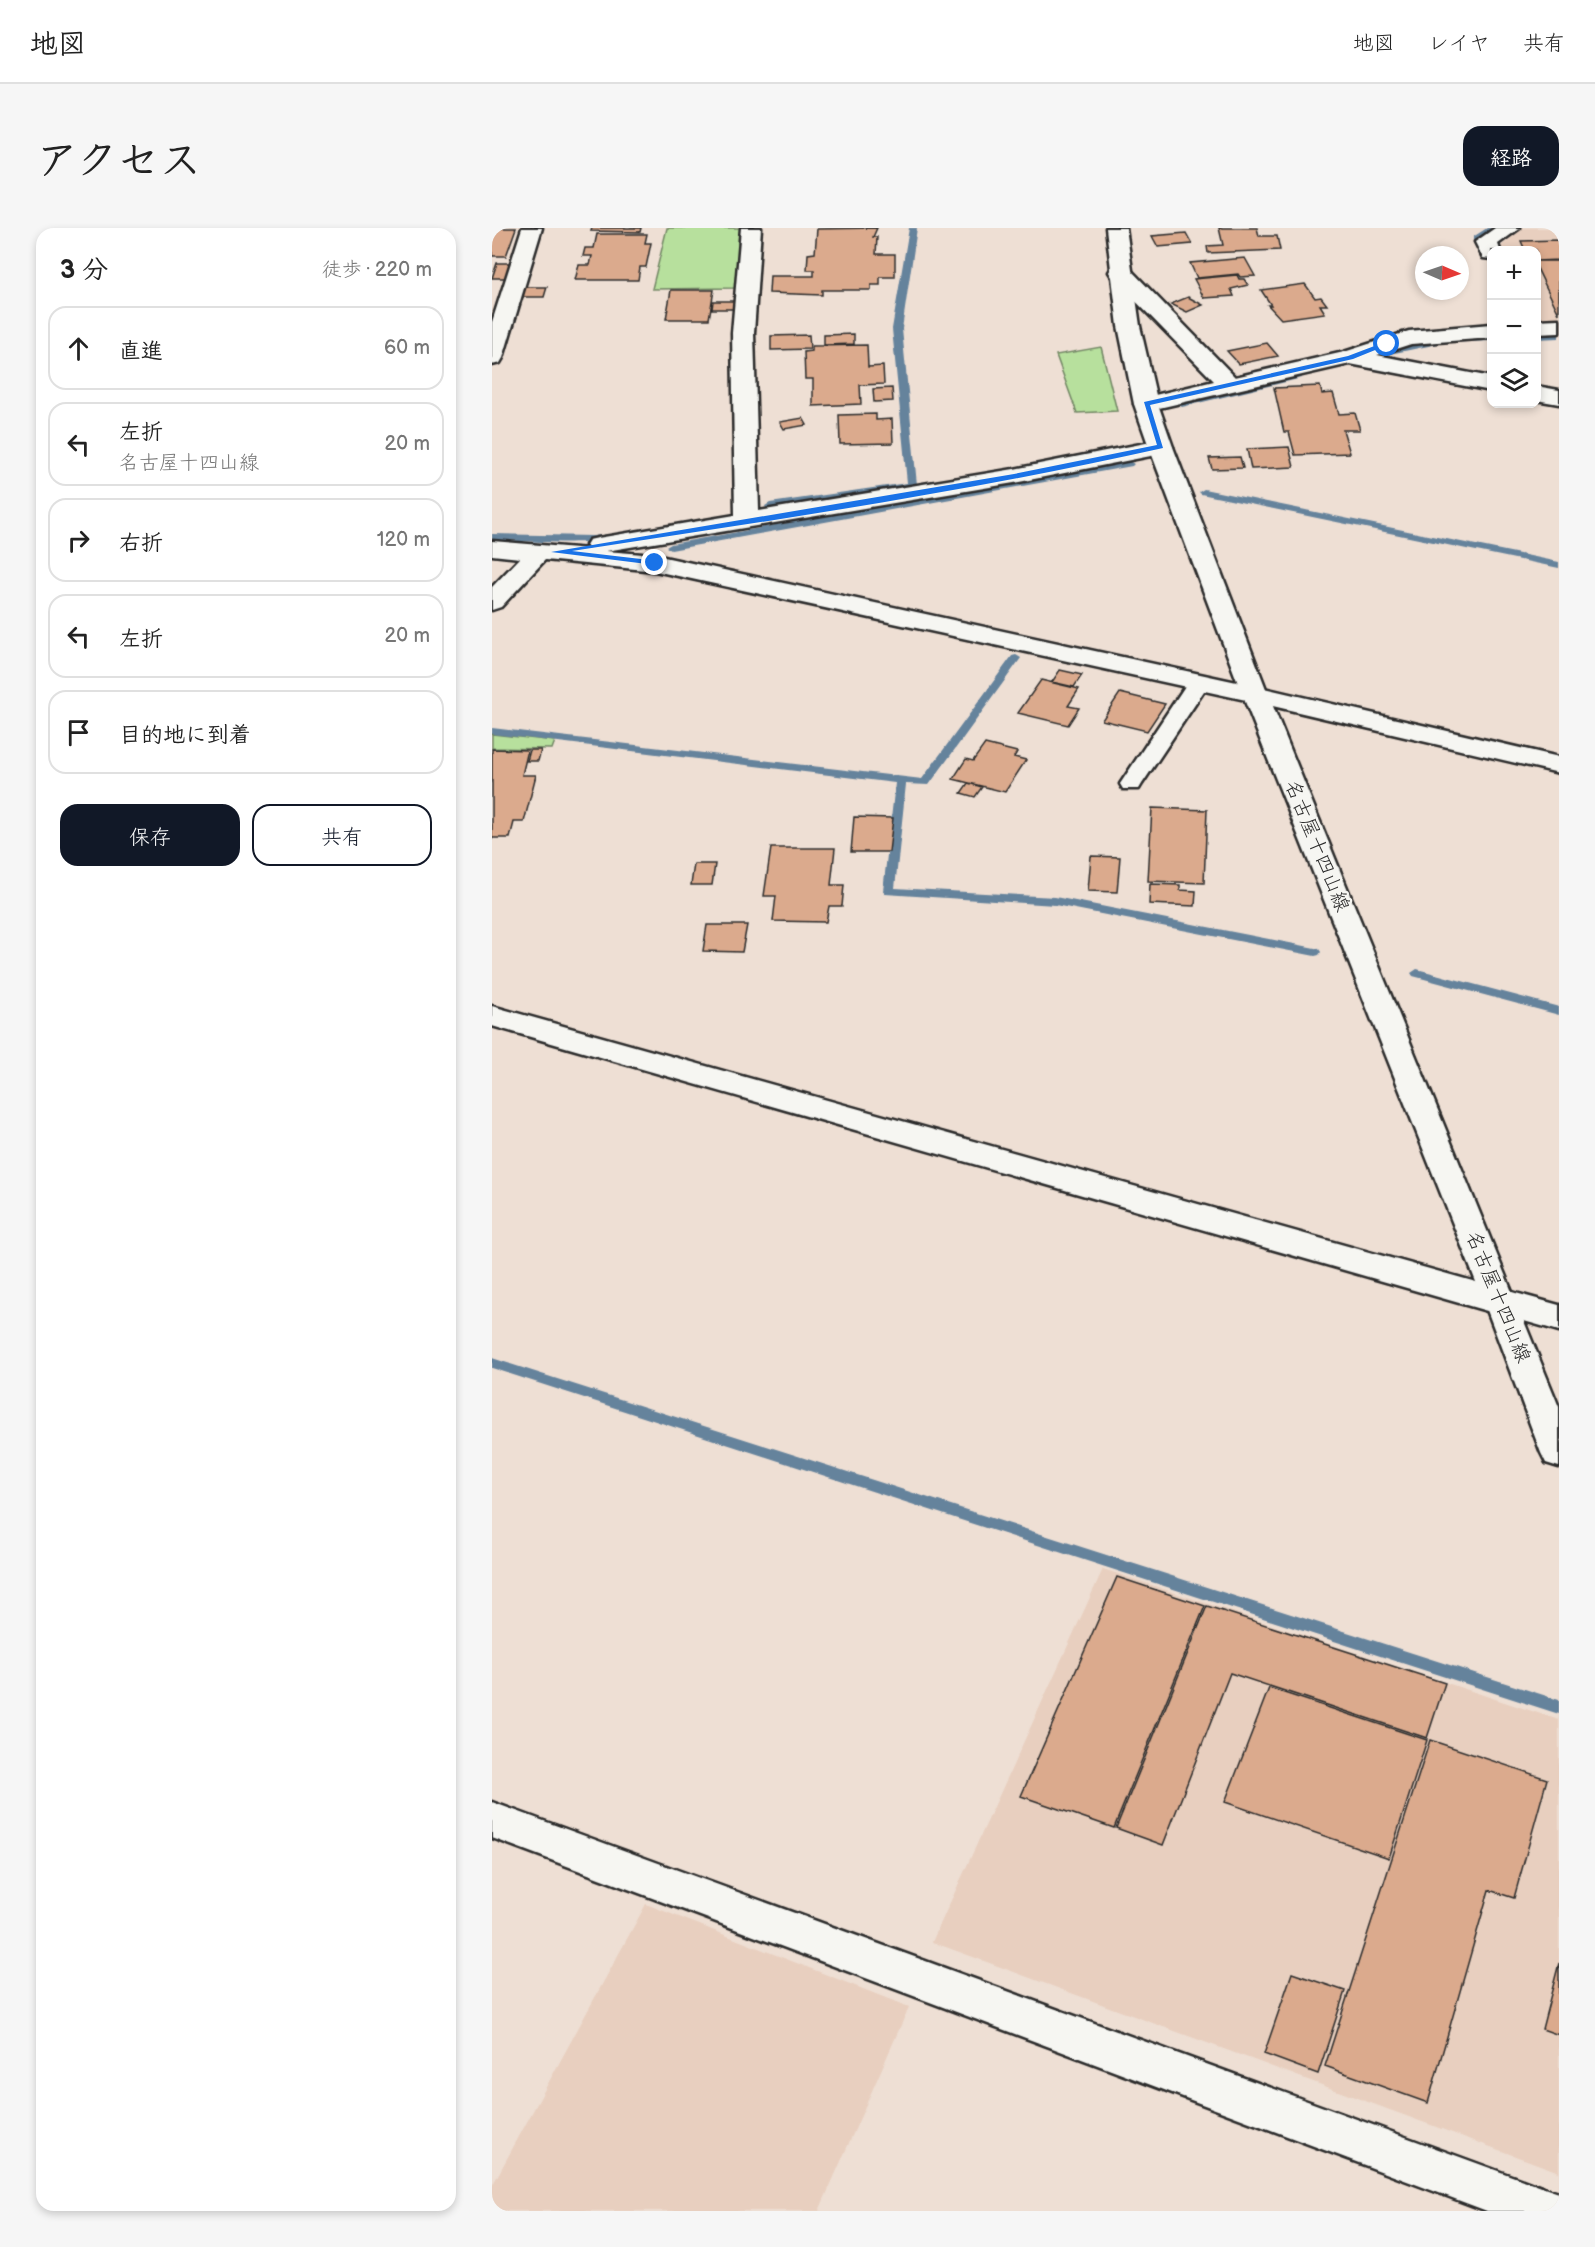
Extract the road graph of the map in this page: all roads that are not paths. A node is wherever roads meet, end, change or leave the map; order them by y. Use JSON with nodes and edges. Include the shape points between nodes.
{"nodes":[{"id":1,"x":532,"y":228,"type":"edge"},
{"id":2,"x":752,"y":228,"type":"edge"},
{"id":3,"x":1116,"y":228,"type":"edge"},
{"id":4,"x":1510,"y":228,"type":"edge"},
{"id":5,"x":1488,"y":246,"type":"edge"},
{"id":6,"x":1120,"y":272,"type":"junction"},
{"id":7,"x":1541,"y":327,"type":"edge"},
{"id":8,"x":1559,"y":327,"type":"edge"},
{"id":9,"x":1487,"y":331,"type":"edge"},
{"id":10,"x":1350,"y":357,"type":"junction"},
{"id":11,"x":492,"y":358,"type":"edge"},
{"id":12,"x":1487,"y":383,"type":"edge"},
{"id":13,"x":1230,"y":385,"type":"junction"},
{"id":14,"x":1541,"y":394,"type":"edge"},
{"id":15,"x":1559,"y":397,"type":"edge"},
{"id":16,"x":1146,"y":404,"type":"junction"},
{"id":17,"x":1161,"y":447,"type":"junction"},
{"id":18,"x":747,"y":522,"type":"junction"},
{"id":19,"x":492,"y":548,"type":"edge"},
{"id":20,"x":548,"y":552,"type":"junction"},
{"id":21,"x":492,"y":602,"type":"edge"},
{"id":22,"x":1199,"y":682,"type":"junction"},
{"id":23,"x":1255,"y":694,"type":"junction"},
{"id":24,"x":1559,"y":765,"type":"edge"},
{"id":25,"x":1131,"y":784,"type":"dead end"},
{"id":26,"x":492,"y":1016,"type":"edge"},
{"id":27,"x":1501,"y":1302,"type":"junction"},
{"id":28,"x":1559,"y":1318,"type":"edge"},
{"id":29,"x":1559,"y":1453,"type":"edge"},
{"id":30,"x":492,"y":1820,"type":"edge"},
{"id":31,"x":1547,"y":2211,"type":"edge"}],
"edges":[{"from":1,"to":11,"type":"street"},
{"from":2,"to":18,"type":"street","via":[[743,333]]},
{"from":3,"to":6,"type":"street","name":"名古屋十四山線"},
{"from":4,"to":5,"type":"street","via":[[1486,242]]},
{"from":6,"to":13,"type":"street"},
{"from":6,"to":16,"type":"street","name":"名古屋十四山線"},
{"from":7,"to":8,"type":"street"},
{"from":9,"to":10,"type":"street","via":[[1408,338]]},
{"from":10,"to":12,"type":"street"},
{"from":10,"to":13,"type":"street"},
{"from":13,"to":16,"type":"street"},
{"from":14,"to":15,"type":"street"},
{"from":16,"to":17,"type":"street","name":"名古屋十四山線"},
{"from":17,"to":18,"type":"street"},
{"from":17,"to":23,"type":"street","name":"名古屋十四山線"},
{"from":18,"to":20,"type":"street"},
{"from":19,"to":20,"type":"street"},
{"from":20,"to":21,"type":"street"},
{"from":20,"to":22,"type":"street","via":[[655,563]]},
{"from":22,"to":23,"type":"street"},
{"from":22,"to":25,"type":"lane"},
{"from":23,"to":24,"type":"street"},
{"from":23,"to":27,"type":"street","name":"名古屋十四山線"},
{"from":26,"to":27,"type":"street"},
{"from":27,"to":28,"type":"street"},
{"from":27,"to":29,"type":"street","name":"名古屋十四山線"},
{"from":30,"to":31,"type":"street"}]}
